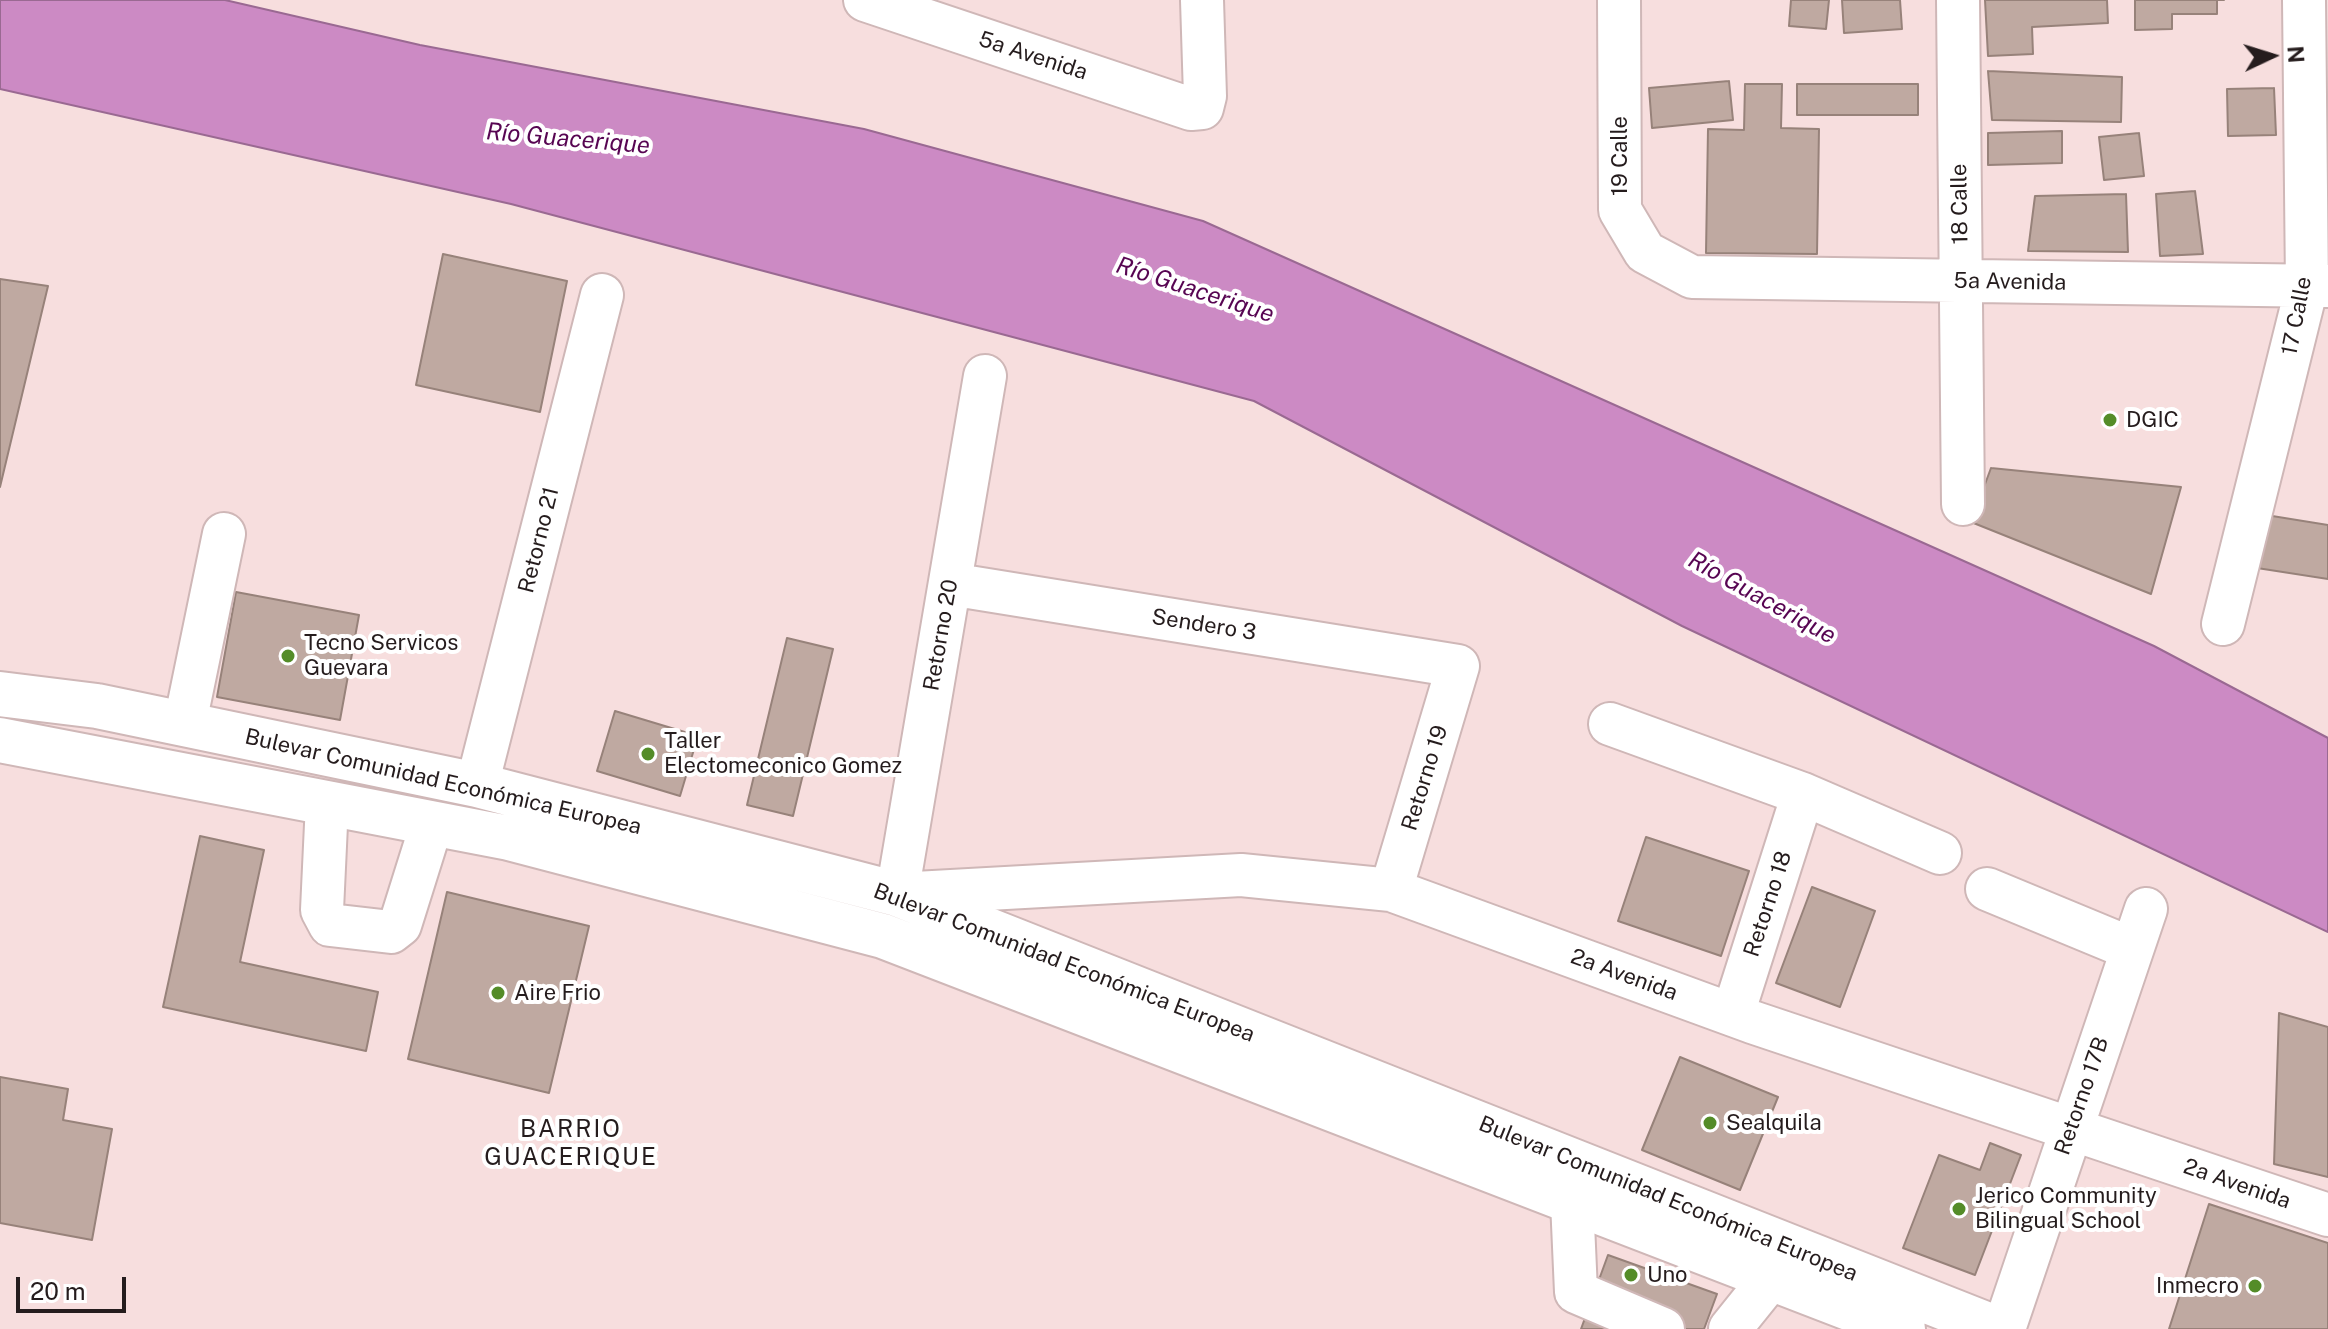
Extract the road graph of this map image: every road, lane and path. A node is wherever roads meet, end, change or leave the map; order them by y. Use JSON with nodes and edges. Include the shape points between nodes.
{"nodes":[{"id":1,"x":865,"y":0,"type":"edge"},
{"id":2,"x":1202,"y":0,"type":"edge"},
{"id":3,"x":1619,"y":0,"type":"edge"},
{"id":4,"x":1958,"y":0,"type":"edge"},
{"id":5,"x":2304,"y":0,"type":"edge"},
{"id":6,"x":1692,"y":277,"type":"joint"},
{"id":7,"x":1961,"y":281,"type":"junction"},
{"id":8,"x":2317,"y":286,"type":"edge"},
{"id":9,"x":602,"y":295,"type":"dead end"},
{"id":10,"x":985,"y":376,"type":"dead end"},
{"id":11,"x":1963,"y":504,"type":"dead end"},
{"id":12,"x":224,"y":534,"type":"dead end"},
{"id":13,"x":950,"y":584,"type":"junction"},
{"id":14,"x":2223,"y":624,"type":"dead end"},
{"id":15,"x":1458,"y":666,"type":"joint"},
{"id":16,"x":0,"y":694,"type":"edge"},
{"id":17,"x":97,"y":706,"type":"junction"},
{"id":18,"x":0,"y":708,"type":"edge"},
{"id":19,"x":185,"y":723,"type":"junction"},
{"id":20,"x":1610,"y":724,"type":"dead end"},
{"id":21,"x":0,"y":740,"type":"edge"},
{"id":22,"x":0,"y":751,"type":"edge"},
{"id":23,"x":90,"y":756,"type":"junction"},
{"id":24,"x":477,"y":785,"type":"junction"},
{"id":25,"x":1803,"y":794,"type":"junction"},
{"id":26,"x":327,"y":803,"type":"junction"},
{"id":27,"x":432,"y":823,"type":"junction"},
{"id":28,"x":1940,"y":853,"type":"dead end"},
{"id":29,"x":1987,"y":889,"type":"dead end"},
{"id":30,"x":1391,"y":890,"type":"junction"},
{"id":31,"x":897,"y":894,"type":"junction"},
{"id":32,"x":2146,"y":909,"type":"dead end"},
{"id":33,"x":2132,"y":949,"type":"junction"},
{"id":34,"x":1733,"y":1014,"type":"junction"},
{"id":35,"x":2071,"y":1128,"type":"junction"},
{"id":36,"x":1572,"y":1201,"type":"junction"},
{"id":37,"x":2328,"y":1215,"type":"edge"},
{"id":38,"x":1771,"y":1278,"type":"junction"},
{"id":39,"x":1663,"y":1329,"type":"edge"},
{"id":40,"x":1730,"y":1329,"type":"edge"},
{"id":41,"x":1903,"y":1329,"type":"edge"},
{"id":42,"x":2001,"y":1329,"type":"edge"}],
"edges":[{"from":1,"to":2,"type":"street","name":"5a Avenida","via":[[1191,109],[1202,108],[1205,96]]},
{"from":3,"to":6,"type":"street","name":"19 Calle","via":[[1620,210],[1645,252]]},
{"from":4,"to":7,"type":"street","name":"18 Calle"},
{"from":5,"to":8,"type":"street","name":"17 Calle"},
{"from":6,"to":7,"type":"street","name":"5a Avenida"},
{"from":7,"to":8,"type":"street","name":"5a Avenida"},
{"from":7,"to":11,"type":"street","name":"18 Calle"},
{"from":8,"to":14,"type":"street","name":"17 Calle"},
{"from":9,"to":24,"type":"street","name":"Retorno 21"},
{"from":10,"to":13,"type":"street","name":"Retorno 20"},
{"from":12,"to":19,"type":"street"},
{"from":13,"to":15,"type":"street","name":"Sendero 3"},
{"from":13,"to":31,"type":"street","name":"Retorno 20"},
{"from":15,"to":30,"type":"street","name":"Retorno 19"},
{"from":16,"to":17,"type":"main road","name":"Bulevar Comunidad Económica Europea"},
{"from":17,"to":18,"type":"main road","name":"Bulevar Comunidad Económica Europea"},
{"from":17,"to":19,"type":"main road","name":"Bulevar Comunidad Económica Europea"},
{"from":19,"to":24,"type":"main road","name":"Bulevar Comunidad Económica Europea"},
{"from":20,"to":25,"type":"street"},
{"from":21,"to":23,"type":"main road","name":"Bulevar Comunidad Económica Europea"},
{"from":22,"to":23,"type":"main road","name":"Bulevar Comunidad Económica Europea"},
{"from":23,"to":26,"type":"main road","name":"Bulevar Comunidad Económica Europea"},
{"from":24,"to":31,"type":"main road","name":"Bulevar Comunidad Económica Europea"},
{"from":25,"to":28,"type":"street"},
{"from":25,"to":34,"type":"street","name":"Retorno 18"},
{"from":26,"to":27,"type":"main road","name":"Bulevar Comunidad Económica Europea"},
{"from":26,"to":27,"type":"street","via":[[322,910],[330,925],[391,932],[400,925]]},
{"from":27,"to":36,"type":"main road","name":"Bulevar Comunidad Económica Europea","via":[[509,838],[883,936]]},
{"from":29,"to":33,"type":"street"},
{"from":30,"to":31,"type":"street","name":"2a Avenida","via":[[1241,875]]},
{"from":30,"to":34,"type":"street","name":"2a Avenida"},
{"from":31,"to":42,"type":"main road","name":"Bulevar Comunidad Económica Europea"},
{"from":32,"to":33,"type":"street","name":"Retorno 17B"},
{"from":33,"to":35,"type":"street","name":"Retorno 17B"},
{"from":34,"to":35,"type":"street","name":"2a Avenida"},
{"from":35,"to":37,"type":"street","name":"2a Avenida"},
{"from":35,"to":42,"type":"street","name":"Retorno 17B"},
{"from":36,"to":38,"type":"main road","name":"Bulevar Comunidad Económica Europea"},
{"from":36,"to":39,"type":"street","via":[[1576,1292]]},
{"from":38,"to":40,"type":"street"},
{"from":38,"to":41,"type":"main road","name":"Bulevar Comunidad Económica Europea"}]}
